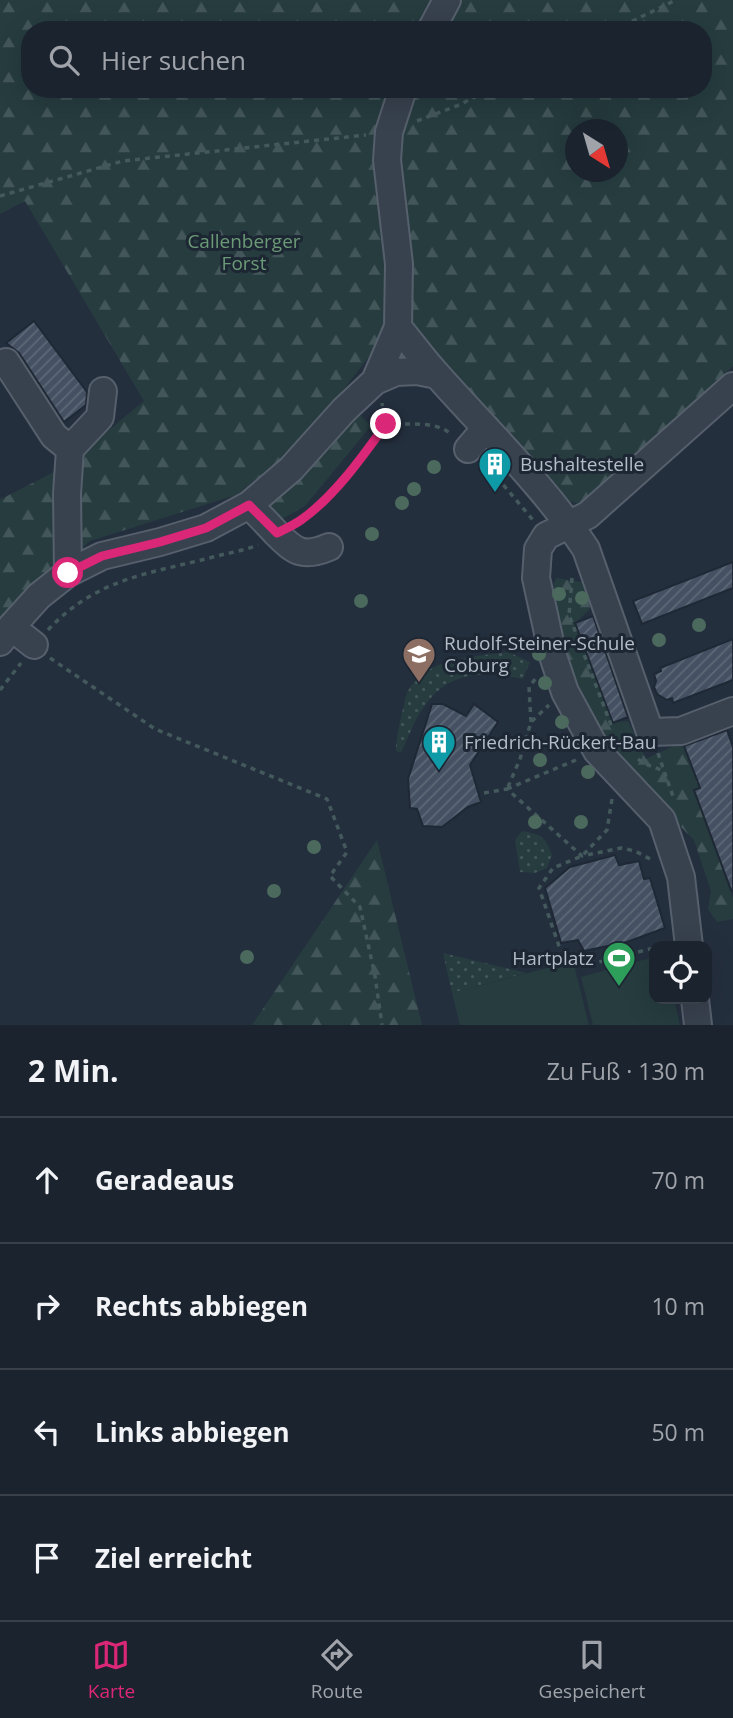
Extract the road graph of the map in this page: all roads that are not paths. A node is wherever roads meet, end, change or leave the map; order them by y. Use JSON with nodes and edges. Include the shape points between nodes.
{"nodes":[{"id":1,"x":447,"y":0,"type":"edge"},
{"id":2,"x":436,"y":21,"type":"edge"},
{"id":3,"x":400,"y":98,"type":"edge"},
{"id":4,"x":398,"y":327,"type":"junction"},
{"id":5,"x":6,"y":362,"type":"dead end"},
{"id":6,"x":437,"y":375,"type":"junction"},
{"id":7,"x":375,"y":381,"type":"junction"},
{"id":8,"x":733,"y":386,"type":"edge"},
{"id":9,"x":103,"y":391,"type":"dead end"},
{"id":10,"x":486,"y":428,"type":"junction"},
{"id":11,"x":69,"y":449,"type":"junction"},
{"id":12,"x":468,"y":449,"type":"dead end"},
{"id":13,"x":249,"y":505,"type":"junction"},
{"id":14,"x":570,"y":525,"type":"junction"},
{"id":15,"x":329,"y":547,"type":"dead end"},
{"id":16,"x":68,"y":573,"type":"junction"},
{"id":17,"x":6,"y":635,"type":"edge"},
{"id":18,"x":34,"y":645,"type":"road end"},
{"id":19,"x":733,"y":711,"type":"edge"},
{"id":20,"x":688,"y":941,"type":"edge"},
{"id":21,"x":696,"y":1004,"type":"edge"},
{"id":22,"x":698,"y":1025,"type":"edge"}],
"edges":[{"from":1,"to":2,"type":"street"},
{"from":3,"to":4,"type":"street","via":[[389,132],[387,160],[399,264]]},
{"from":4,"to":6,"type":"street"},
{"from":4,"to":7,"type":"street"},
{"from":5,"to":11,"type":"street","via":[[54,436]]},
{"from":6,"to":7,"type":"street","via":[[396,372]]},
{"from":6,"to":10,"type":"street"},
{"from":7,"to":13,"type":"street","via":[[291,469]]},
{"from":8,"to":14,"type":"street","via":[[588,515]]},
{"from":9,"to":11,"type":"street","via":[[100,417]]},
{"from":10,"to":12,"type":"street"},
{"from":10,"to":14,"type":"street"},
{"from":11,"to":16,"type":"street"},
{"from":13,"to":15,"type":"street","via":[[288,546],[300,552]]},
{"from":13,"to":16,"type":"street","via":[[206,528],[102,556]]},
{"from":14,"to":19,"type":"street","via":[[586,549],[650,732],[681,730]]},
{"from":14,"to":20,"type":"street","via":[[546,536],[538,549],[536,578],[554,656],[565,692],[662,820],[681,877]]},
{"from":16,"to":17,"type":"street","via":[[39,596]]},
{"from":17,"to":18,"type":"street"},
{"from":21,"to":22,"type":"street"}]}
